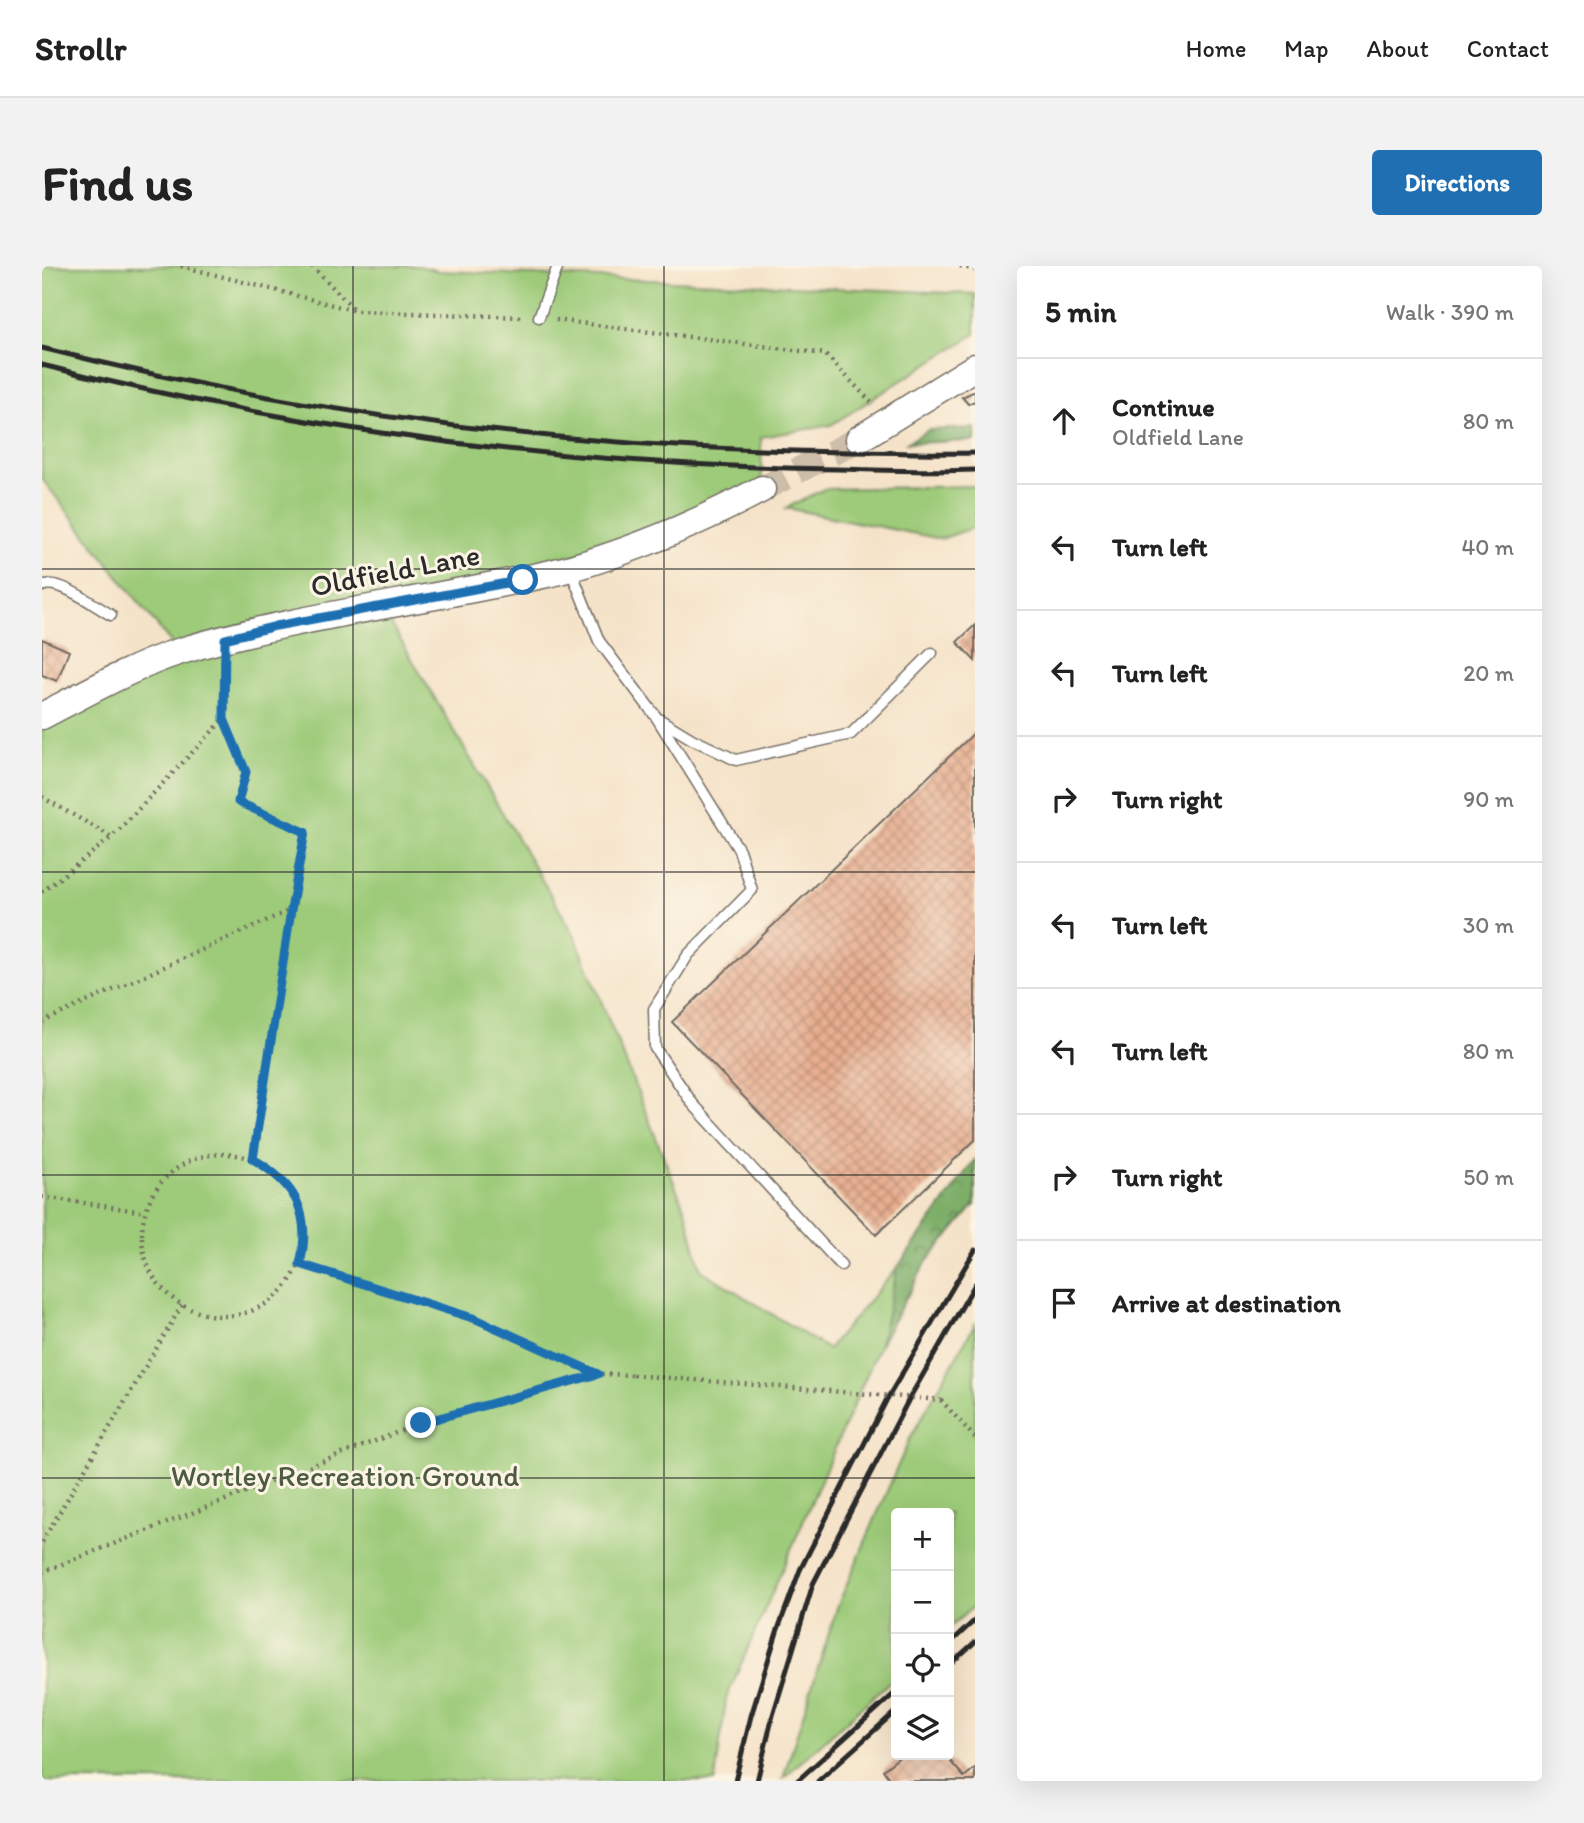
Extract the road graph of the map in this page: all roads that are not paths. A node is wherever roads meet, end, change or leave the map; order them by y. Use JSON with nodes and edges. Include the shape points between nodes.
{"nodes":[{"id":1,"x":558,"y":266,"type":"edge"},
{"id":2,"x":539,"y":317,"type":"road end"},
{"id":3,"x":975,"y":367,"type":"edge"},
{"id":4,"x":859,"y":439,"type":"tunnel mouth"},
{"id":5,"x":762,"y":489,"type":"tunnel mouth"},
{"id":6,"x":570,"y":568,"type":"junction"},
{"id":7,"x":42,"y":586,"type":"edge"},
{"id":8,"x":111,"y":615,"type":"dead end"},
{"id":9,"x":932,"y":653,"type":"dead end"},
{"id":10,"x":42,"y":716,"type":"edge"},
{"id":11,"x":657,"y":718,"type":"junction"},
{"id":12,"x":841,"y":1265,"type":"dead end"}],
"edges":[{"from":1,"to":2,"type":"lane"},
{"from":3,"to":4,"type":"street"},
{"from":5,"to":6,"type":"street","name":"Oldfield Lane","via":[[703,521]]},
{"from":6,"to":10,"type":"street","name":"Oldfield Lane","via":[[276,626],[178,652]]},
{"from":6,"to":11,"type":"lane","via":[[599,641]]},
{"from":7,"to":8,"type":"lane","via":[[63,587]]},
{"from":9,"to":11,"type":"lane","via":[[851,734],[736,760]]},
{"from":11,"to":12,"type":"lane","via":[[739,850],[752,890],[688,955],[660,999],[654,1010],[655,1048],[692,1103]]}]}
